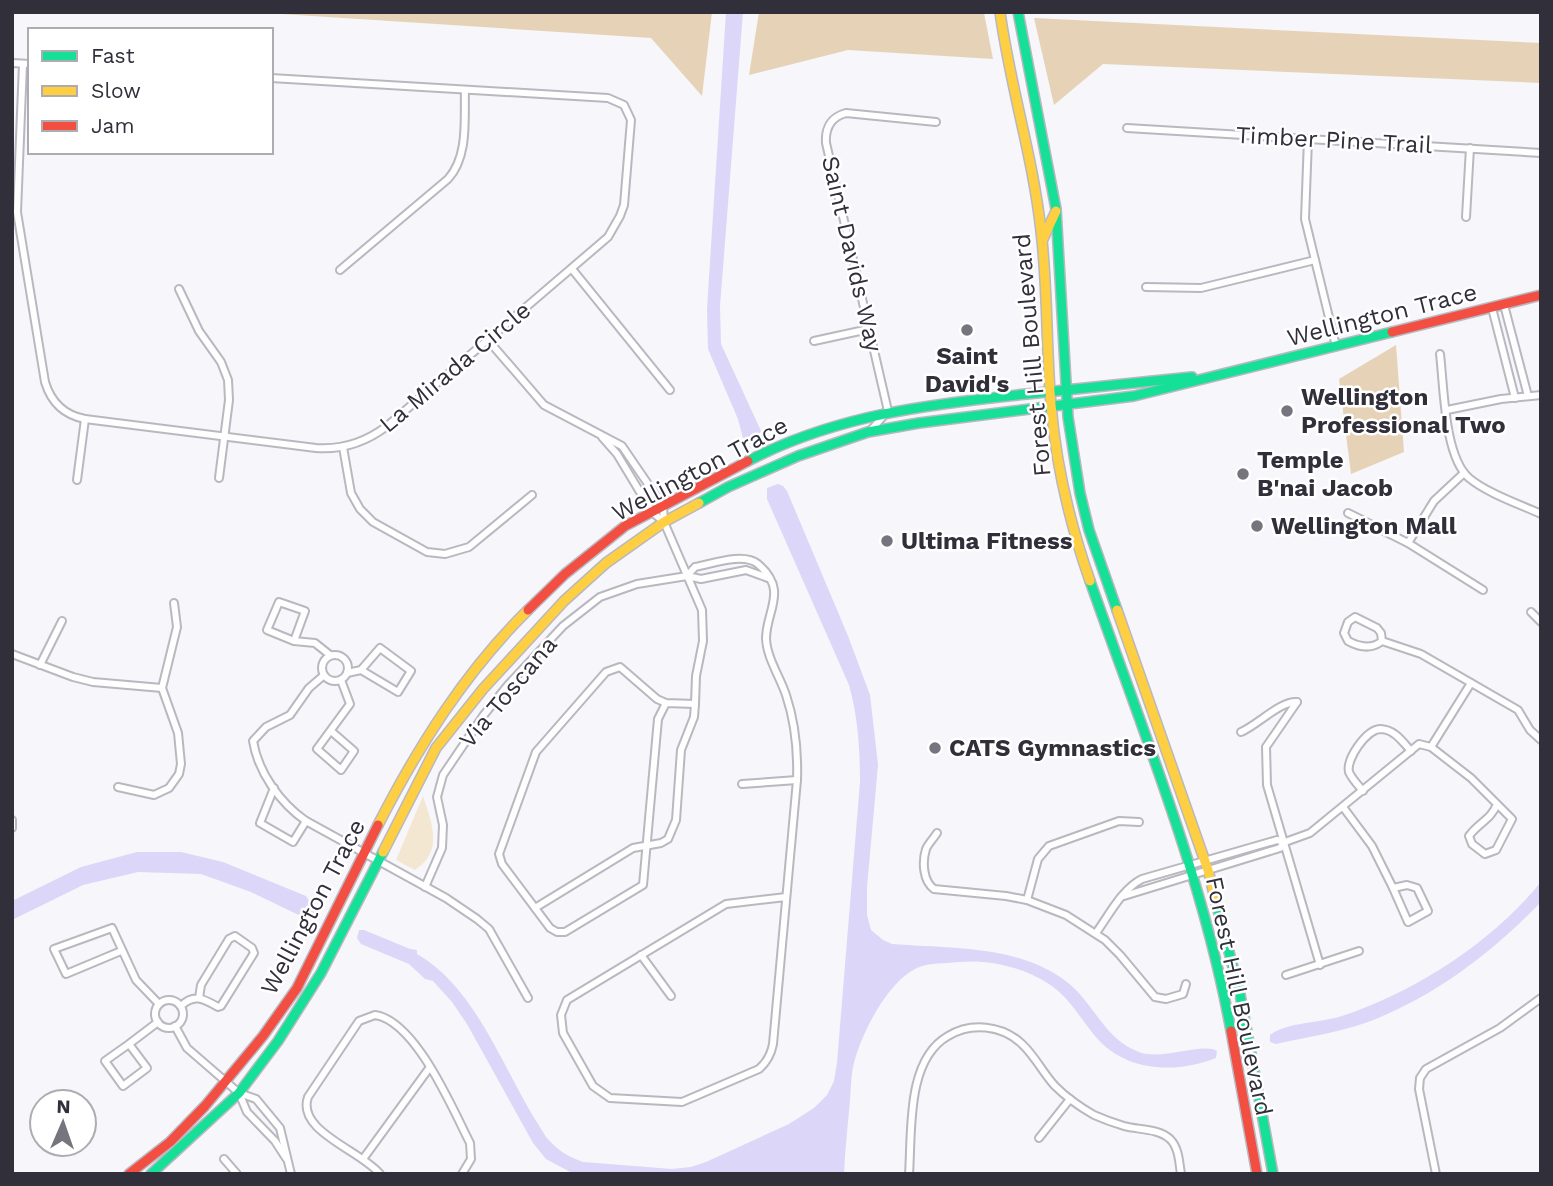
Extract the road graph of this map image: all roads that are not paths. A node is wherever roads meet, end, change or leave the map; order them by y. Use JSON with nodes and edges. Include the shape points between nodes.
{"nodes":[{"id":1,"x":1000,"y":12,"type":"edge"},
{"id":2,"x":1018,"y":12,"type":"edge"},
{"id":3,"x":12,"y":63,"type":"edge"},
{"id":4,"x":26,"y":64,"type":"edge"},
{"id":5,"x":273,"y":78,"type":"edge"},
{"id":6,"x":466,"y":90,"type":"junction"},
{"id":7,"x":936,"y":122,"type":"dead end"},
{"id":8,"x":1127,"y":128,"type":"dead end"},
{"id":9,"x":1308,"y":139,"type":"junction"},
{"id":10,"x":1470,"y":148,"type":"junction"},
{"id":11,"x":1541,"y":152,"type":"edge"},
{"id":12,"x":1056,"y":209,"type":"junction"},
{"id":13,"x":1466,"y":217,"type":"dead end"},
{"id":14,"x":1042,"y":241,"type":"junction"},
{"id":15,"x":1315,"y":260,"type":"junction"},
{"id":16,"x":572,"y":269,"type":"junction"},
{"id":17,"x":340,"y":271,"type":"dead end"},
{"id":18,"x":1146,"y":288,"type":"dead end"},
{"id":19,"x":179,"y":289,"type":"dead end"},
{"id":20,"x":1541,"y":295,"type":"edge"},
{"id":21,"x":1504,"y":305,"type":"junction"},
{"id":22,"x":1492,"y":308,"type":"junction"},
{"id":23,"x":869,"y":329,"type":"junction"},
{"id":24,"x":488,"y":340,"type":"junction"},
{"id":25,"x":814,"y":341,"type":"dead end"},
{"id":26,"x":1336,"y":346,"type":"junction"},
{"id":27,"x":1440,"y":354,"type":"dead end"},
{"id":28,"x":1231,"y":372,"type":"junction"},
{"id":29,"x":1066,"y":388,"type":"junction"},
{"id":30,"x":670,"y":390,"type":"dead end"},
{"id":31,"x":1050,"y":390,"type":"junction"},
{"id":32,"x":1541,"y":395,"type":"edge"},
{"id":33,"x":1528,"y":396,"type":"junction"},
{"id":34,"x":1515,"y":398,"type":"junction"},
{"id":35,"x":1068,"y":405,"type":"junction"},
{"id":36,"x":1051,"y":407,"type":"junction"},
{"id":37,"x":1447,"y":410,"type":"junction"},
{"id":38,"x":888,"y":411,"type":"junction"},
{"id":39,"x":85,"y":419,"type":"junction"},
{"id":40,"x":868,"y":432,"type":"junction"},
{"id":41,"x":598,"y":433,"type":"junction"},
{"id":42,"x":224,"y":436,"type":"junction"},
{"id":43,"x":343,"y":447,"type":"junction"},
{"id":44,"x":1464,"y":473,"type":"junction"},
{"id":45,"x":219,"y":478,"type":"dead end"},
{"id":46,"x":77,"y":480,"type":"dead end"},
{"id":47,"x":532,"y":495,"type":"dead end"},
{"id":48,"x":663,"y":506,"type":"junction"},
{"id":49,"x":652,"y":512,"type":"junction"},
{"id":50,"x":1348,"y":513,"type":"dead end"},
{"id":51,"x":1541,"y":514,"type":"edge"},
{"id":52,"x":664,"y":522,"type":"junction"},
{"id":53,"x":1408,"y":543,"type":"junction"},
{"id":54,"x":687,"y":576,"type":"junction"},
{"id":55,"x":769,"y":579,"type":"junction"},
{"id":56,"x":1483,"y":590,"type":"dead end"},
{"id":57,"x":174,"y":603,"type":"dead end"},
{"id":58,"x":1531,"y":612,"type":"dead end"},
{"id":59,"x":62,"y":621,"type":"dead end"},
{"id":60,"x":1541,"y":622,"type":"edge"},
{"id":61,"x":294,"y":640,"type":"junction"},
{"id":62,"x":1385,"y":643,"type":"junction"},
{"id":63,"x":12,"y":654,"type":"edge"},
{"id":64,"x":330,"y":655,"type":"junction"},
{"id":65,"x":40,"y":665,"type":"junction"},
{"id":66,"x":361,"y":670,"type":"junction"},
{"id":67,"x":347,"y":673,"type":"junction"},
{"id":68,"x":323,"y":676,"type":"junction"},
{"id":69,"x":341,"y":680,"type":"junction"},
{"id":70,"x":1471,"y":683,"type":"junction"},
{"id":71,"x":162,"y":688,"type":"junction"},
{"id":72,"x":666,"y":703,"type":"junction"},
{"id":73,"x":695,"y":704,"type":"junction"},
{"id":74,"x":331,"y":731,"type":"junction"},
{"id":75,"x":1241,"y":732,"type":"dead end"},
{"id":76,"x":1541,"y":740,"type":"edge"},
{"id":77,"x":1431,"y":747,"type":"junction"},
{"id":78,"x":1411,"y":751,"type":"junction"},
{"id":79,"x":797,"y":780,"type":"junction"},
{"id":80,"x":742,"y":784,"type":"dead end"},
{"id":81,"x":118,"y":787,"type":"dead end"},
{"id":82,"x":274,"y":788,"type":"junction"},
{"id":83,"x":1363,"y":791,"type":"junction"},
{"id":84,"x":1497,"y":804,"type":"junction"},
{"id":85,"x":1343,"y":807,"type":"junction"},
{"id":86,"x":12,"y":820,"type":"edge"},
{"id":87,"x":306,"y":821,"type":"junction"},
{"id":88,"x":1139,"y":822,"type":"dead end"},
{"id":89,"x":12,"y":828,"type":"edge"},
{"id":90,"x":937,"y":833,"type":"dead end"},
{"id":91,"x":1285,"y":842,"type":"junction"},
{"id":92,"x":648,"y":846,"type":"junction"},
{"id":93,"x":364,"y":852,"type":"junction"},
{"id":94,"x":379,"y":861,"type":"junction"},
{"id":95,"x":1190,"y":864,"type":"junction"},
{"id":96,"x":1207,"y":865,"type":"junction"},
{"id":97,"x":1193,"y":875,"type":"junction"},
{"id":98,"x":425,"y":887,"type":"junction"},
{"id":99,"x":1393,"y":888,"type":"junction"},
{"id":100,"x":1124,"y":896,"type":"junction"},
{"id":101,"x":786,"y":897,"type":"junction"},
{"id":102,"x":1027,"y":900,"type":"junction"},
{"id":103,"x":535,"y":908,"type":"junction"},
{"id":104,"x":1096,"y":933,"type":"junction"},
{"id":105,"x":121,"y":951,"type":"junction"},
{"id":106,"x":1359,"y":951,"type":"dead end"},
{"id":107,"x":641,"y":955,"type":"junction"},
{"id":108,"x":1320,"y":965,"type":"junction"},
{"id":109,"x":1286,"y":975,"type":"dead end"},
{"id":110,"x":1186,"y":984,"type":"dead end"},
{"id":111,"x":671,"y":996,"type":"dead end"},
{"id":112,"x":199,"y":998,"type":"junction"},
{"id":113,"x":528,"y":998,"type":"dead end"},
{"id":114,"x":1541,"y":998,"type":"edge"},
{"id":115,"x":159,"y":1004,"type":"junction"},
{"id":116,"x":181,"y":1006,"type":"junction"},
{"id":117,"x":158,"y":1022,"type":"junction"},
{"id":118,"x":175,"y":1026,"type":"junction"},
{"id":119,"x":129,"y":1044,"type":"junction"},
{"id":120,"x":430,"y":1067,"type":"junction"},
{"id":121,"x":226,"y":1081,"type":"junction"},
{"id":122,"x":239,"y":1093,"type":"junction"},
{"id":123,"x":1070,"y":1099,"type":"junction"},
{"id":124,"x":1039,"y":1138,"type":"dead end"},
{"id":125,"x":286,"y":1158,"type":"junction"},
{"id":126,"x":224,"y":1159,"type":"dead end"},
{"id":127,"x":363,"y":1159,"type":"junction"},
{"id":128,"x":1270,"y":1173,"type":"edge"},
{"id":129,"x":129,"y":1174,"type":"edge"},
{"id":130,"x":152,"y":1174,"type":"edge"},
{"id":131,"x":237,"y":1174,"type":"edge"},
{"id":132,"x":291,"y":1174,"type":"edge"},
{"id":133,"x":380,"y":1174,"type":"edge"},
{"id":134,"x":462,"y":1174,"type":"edge"},
{"id":135,"x":909,"y":1174,"type":"edge"},
{"id":136,"x":1181,"y":1174,"type":"edge"},
{"id":137,"x":1257,"y":1174,"type":"edge"},
{"id":138,"x":1436,"y":1174,"type":"edge"}],
"edges":[{"from":1,"to":14,"type":"street","name":"Forest Hill Boulevard","via":[[1034,176]]},
{"from":2,"to":12,"type":"street","name":"Forest Hill Boulevard"},
{"from":3,"to":4,"type":"street","name":"La Mirada Circle"},
{"from":4,"to":39,"type":"street","name":"La Mirada Circle","via":[[16,189],[21,245],[47,388],[59,407]]},
{"from":5,"to":6,"type":"street","name":"La Mirada Circle"},
{"from":6,"to":16,"type":"street","name":"La Mirada Circle","via":[[608,98],[627,109],[631,120],[620,216],[608,237]]},
{"from":6,"to":17,"type":"street","via":[[456,170]]},
{"from":7,"to":23,"type":"street","name":"Saint Davids Way","via":[[846,113],[831,121],[826,132]]},
{"from":8,"to":9,"type":"street","name":"Timber Pine Trail"},
{"from":9,"to":10,"type":"street","name":"Timber Pine Trail"},
{"from":9,"to":15,"type":"street","via":[[1304,207]]},
{"from":10,"to":11,"type":"street","name":"Timber Pine Trail"},
{"from":10,"to":13,"type":"street"},
{"from":12,"to":14,"type":"street"},
{"from":12,"to":29,"type":"street","name":"Forest Hill Boulevard"},
{"from":14,"to":31,"type":"street","name":"Forest Hill Boulevard"},
{"from":15,"to":18,"type":"street","via":[[1201,288]]},
{"from":15,"to":26,"type":"street"},
{"from":16,"to":24,"type":"street","name":"La Mirada Circle"},
{"from":16,"to":30,"type":"street"},
{"from":19,"to":42,"type":"street","via":[[227,374]]},
{"from":20,"to":21,"type":"street","name":"Wellington Trace"},
{"from":21,"to":22,"type":"street","name":"Wellington Trace"},
{"from":21,"to":33,"type":"street"},
{"from":22,"to":26,"type":"street","name":"Wellington Trace"},
{"from":22,"to":34,"type":"street"},
{"from":23,"to":25,"type":"street"},
{"from":23,"to":38,"type":"street","name":"Saint Davids Way"},
{"from":24,"to":41,"type":"street","via":[[544,405]]},
{"from":24,"to":43,"type":"street","name":"La Mirada Circle","via":[[378,433]]},
{"from":26,"to":28,"type":"street","name":"Wellington Trace"},
{"from":27,"to":37,"type":"street"},
{"from":28,"to":29,"type":"street","name":"Wellington Trace"},
{"from":28,"to":35,"type":"street","name":"Wellington Trace","via":[[1134,396]]},
{"from":29,"to":31,"type":"street","name":"Wellington Trace"},
{"from":29,"to":35,"type":"street","name":"Forest Hill Boulevard"},
{"from":31,"to":36,"type":"street","name":"Forest Hill Boulevard"},
{"from":31,"to":38,"type":"street","name":"Wellington Trace"},
{"from":32,"to":33,"type":"street"},
{"from":33,"to":34,"type":"street"},
{"from":34,"to":37,"type":"street"},
{"from":35,"to":36,"type":"street","name":"Wellington Trace"},
{"from":35,"to":96,"type":"street","name":"Forest Hill Boulevard","via":[[1089,530]]},
{"from":36,"to":40,"type":"street","name":"Wellington Trace"},
{"from":36,"to":95,"type":"street","name":"Forest Hill Boulevard","via":[[1074,534]]},
{"from":37,"to":44,"type":"street","via":[[1452,450]]},
{"from":38,"to":40,"type":"street"},
{"from":38,"to":48,"type":"street","name":"Wellington Trace","via":[[821,429],[771,449]]},
{"from":39,"to":42,"type":"street","name":"La Mirada Circle"},
{"from":39,"to":46,"type":"street"},
{"from":40,"to":52,"type":"street","name":"Wellington Trace","via":[[798,456]]},
{"from":41,"to":48,"type":"street","via":[[622,446]]},
{"from":41,"to":49,"type":"street","via":[[617,454]]},
{"from":42,"to":43,"type":"street","name":"La Mirada Circle"},
{"from":42,"to":45,"type":"street"},
{"from":43,"to":47,"type":"street","via":[[360,509],[373,522],[427,552],[446,554],[469,547]]},
{"from":44,"to":51,"type":"street"},
{"from":44,"to":53,"type":"street","via":[[1434,501]]},
{"from":48,"to":49,"type":"street","name":"Wellington Trace"},
{"from":48,"to":52,"type":"street"},
{"from":49,"to":52,"type":"street"},
{"from":49,"to":93,"type":"street","name":"Wellington Trace","via":[[625,526],[565,574],[515,623],[433,727]]},
{"from":50,"to":53,"type":"street"},
{"from":52,"to":54,"type":"street"},
{"from":52,"to":94,"type":"street","name":"Wellington Trace","via":[[606,562],[484,689],[436,748]]},
{"from":53,"to":56,"type":"street"},
{"from":54,"to":55,"type":"street","via":[[701,579],[746,570]]},
{"from":54,"to":55,"type":"street","via":[[695,567],[748,559]]},
{"from":54,"to":73,"type":"street","via":[[704,622]]},
{"from":54,"to":98,"type":"street","name":"Via Toscana","via":[[637,584],[600,597],[563,626],[508,685],[441,780],[442,848]]},
{"from":55,"to":79,"type":"street","via":[[775,601],[767,647],[792,714]]},
{"from":57,"to":71,"type":"street","via":[[177,627]]},
{"from":58,"to":60,"type":"street"},
{"from":59,"to":65,"type":"street"},
{"from":61,"to":61,"type":"street","via":[[267,630],[279,602],[305,611]]},
{"from":61,"to":64,"type":"street","via":[[315,643]]},
{"from":62,"to":62,"type":"street","via":[[1377,628],[1355,617],[1348,622],[1344,633],[1348,640],[1366,647]]},
{"from":62,"to":70,"type":"street","via":[[1409,649]]},
{"from":63,"to":65,"type":"street"},
{"from":64,"to":67,"type":"street","via":[[346,660]]},
{"from":64,"to":68,"type":"street","via":[[322,664]]},
{"from":65,"to":71,"type":"street","via":[[93,682]]},
{"from":66,"to":66,"type":"street","via":[[380,648],[411,670],[398,692]]},
{"from":66,"to":67,"type":"street"},
{"from":67,"to":69,"type":"street"},
{"from":68,"to":69,"type":"street"},
{"from":68,"to":82,"type":"street","via":[[290,715],[266,727],[253,741]]},
{"from":69,"to":74,"type":"street","via":[[350,704]]},
{"from":70,"to":76,"type":"street","via":[[1518,710]]},
{"from":70,"to":77,"type":"street"},
{"from":71,"to":81,"type":"street","via":[[178,733],[179,774],[169,788],[154,795]]},
{"from":72,"to":73,"type":"street"},
{"from":72,"to":92,"type":"street","via":[[658,719]]},
{"from":72,"to":103,"type":"street","via":[[620,667],[606,671],[536,752],[499,854]]},
{"from":73,"to":92,"type":"street","via":[[681,750],[676,820],[668,839]]},
{"from":74,"to":74,"type":"street","via":[[317,749],[341,770],[354,751]]},
{"from":75,"to":91,"type":"street","via":[[1288,701],[1297,702],[1266,747],[1267,785]]},
{"from":77,"to":78,"type":"street","via":[[1419,744]]},
{"from":77,"to":84,"type":"street"},
{"from":78,"to":83,"type":"street"},
{"from":78,"to":83,"type":"street","via":[[1397,734],[1381,729],[1371,733],[1349,768]]},
{"from":79,"to":80,"type":"street"},
{"from":79,"to":101,"type":"street"},
{"from":82,"to":87,"type":"street"},
{"from":82,"to":87,"type":"street","via":[[260,824],[293,842]]},
{"from":83,"to":85,"type":"street"},
{"from":84,"to":84,"type":"street","via":[[1512,819],[1496,850],[1485,854],[1469,836],[1493,816]]},
{"from":85,"to":91,"type":"street","via":[[1310,833]]},
{"from":85,"to":99,"type":"street","via":[[1372,846]]},
{"from":86,"to":89,"type":"street"},
{"from":87,"to":93,"type":"street"},
{"from":88,"to":102,"type":"street","via":[[1119,821],[1049,846],[1038,859]]},
{"from":90,"to":102,"type":"street","via":[[926,849],[929,886],[939,891]]},
{"from":91,"to":96,"type":"street","via":[[1276,840]]},
{"from":91,"to":108,"type":"street"},
{"from":92,"to":103,"type":"street","via":[[623,854]]},
{"from":92,"to":103,"type":"street","via":[[643,885],[565,932],[550,928]]},
{"from":93,"to":94,"type":"street"},
{"from":93,"to":121,"type":"street","name":"Wellington Trace","via":[[297,988]]},
{"from":94,"to":98,"type":"street"},
{"from":94,"to":122,"type":"street","name":"Wellington Trace","via":[[321,973]]},
{"from":95,"to":96,"type":"street"},
{"from":95,"to":97,"type":"street","name":"Forest Hill Boulevard"},
{"from":95,"to":100,"type":"street","via":[[1142,878]]},
{"from":96,"to":97,"type":"street"},
{"from":96,"to":128,"type":"street","name":"Forest Hill Boulevard","via":[[1240,993]]},
{"from":97,"to":100,"type":"street"},
{"from":97,"to":137,"type":"street","name":"Forest Hill Boulevard","via":[[1225,998]]},
{"from":98,"to":113,"type":"street","via":[[489,929]]},
{"from":99,"to":99,"type":"street","via":[[1408,922],[1428,911],[1417,888]]},
{"from":100,"to":104,"type":"street"},
{"from":101,"to":107,"type":"street","via":[[726,904]]},
{"from":101,"to":107,"type":"street","via":[[770,1055],[754,1072],[682,1102],[601,1094],[564,1033],[561,1015],[567,1000]]},
{"from":102,"to":104,"type":"street"},
{"from":104,"to":110,"type":"street","via":[[1155,997],[1183,994]]},
{"from":105,"to":105,"type":"street","via":[[111,928],[54,949],[66,974]]},
{"from":105,"to":115,"type":"street","via":[[136,980]]},
{"from":106,"to":108,"type":"street"},
{"from":107,"to":111,"type":"street"},
{"from":108,"to":109,"type":"street"},
{"from":112,"to":112,"type":"street","via":[[221,1006],[254,953],[252,948],[235,936],[229,939],[201,985]]},
{"from":112,"to":116,"type":"street","via":[[188,999]]},
{"from":114,"to":138,"type":"street","via":[[1423,1073],[1419,1089]]},
{"from":115,"to":116,"type":"street","via":[[170,1000]]},
{"from":115,"to":117,"type":"street"},
{"from":116,"to":118,"type":"street","via":[[182,1020]]},
{"from":117,"to":118,"type":"street"},
{"from":117,"to":119,"type":"street"},
{"from":118,"to":121,"type":"street","via":[[187,1048]]},
{"from":119,"to":119,"type":"street","via":[[147,1068],[123,1086],[105,1061]]},
{"from":120,"to":127,"type":"street"},
{"from":120,"to":127,"type":"street","via":[[421,1050],[386,1018],[375,1015],[359,1021],[305,1108],[312,1123]]},
{"from":120,"to":134,"type":"street","via":[[471,1143],[471,1159]]},
{"from":121,"to":122,"type":"street"},
{"from":121,"to":129,"type":"street","name":"Wellington Trace","via":[[170,1142]]},
{"from":122,"to":125,"type":"street","via":[[247,1112]]},
{"from":122,"to":125,"type":"street","via":[[256,1099],[280,1128]]},
{"from":122,"to":130,"type":"street","name":"Wellington Trace"},
{"from":123,"to":124,"type":"street"},
{"from":123,"to":135,"type":"street","via":[[1013,1037],[983,1027],[952,1033],[928,1053],[919,1072]]},
{"from":123,"to":136,"type":"street","via":[[1103,1119],[1167,1137],[1176,1149]]},
{"from":125,"to":132,"type":"street"},
{"from":126,"to":131,"type":"street"},
{"from":127,"to":133,"type":"street"}]}
